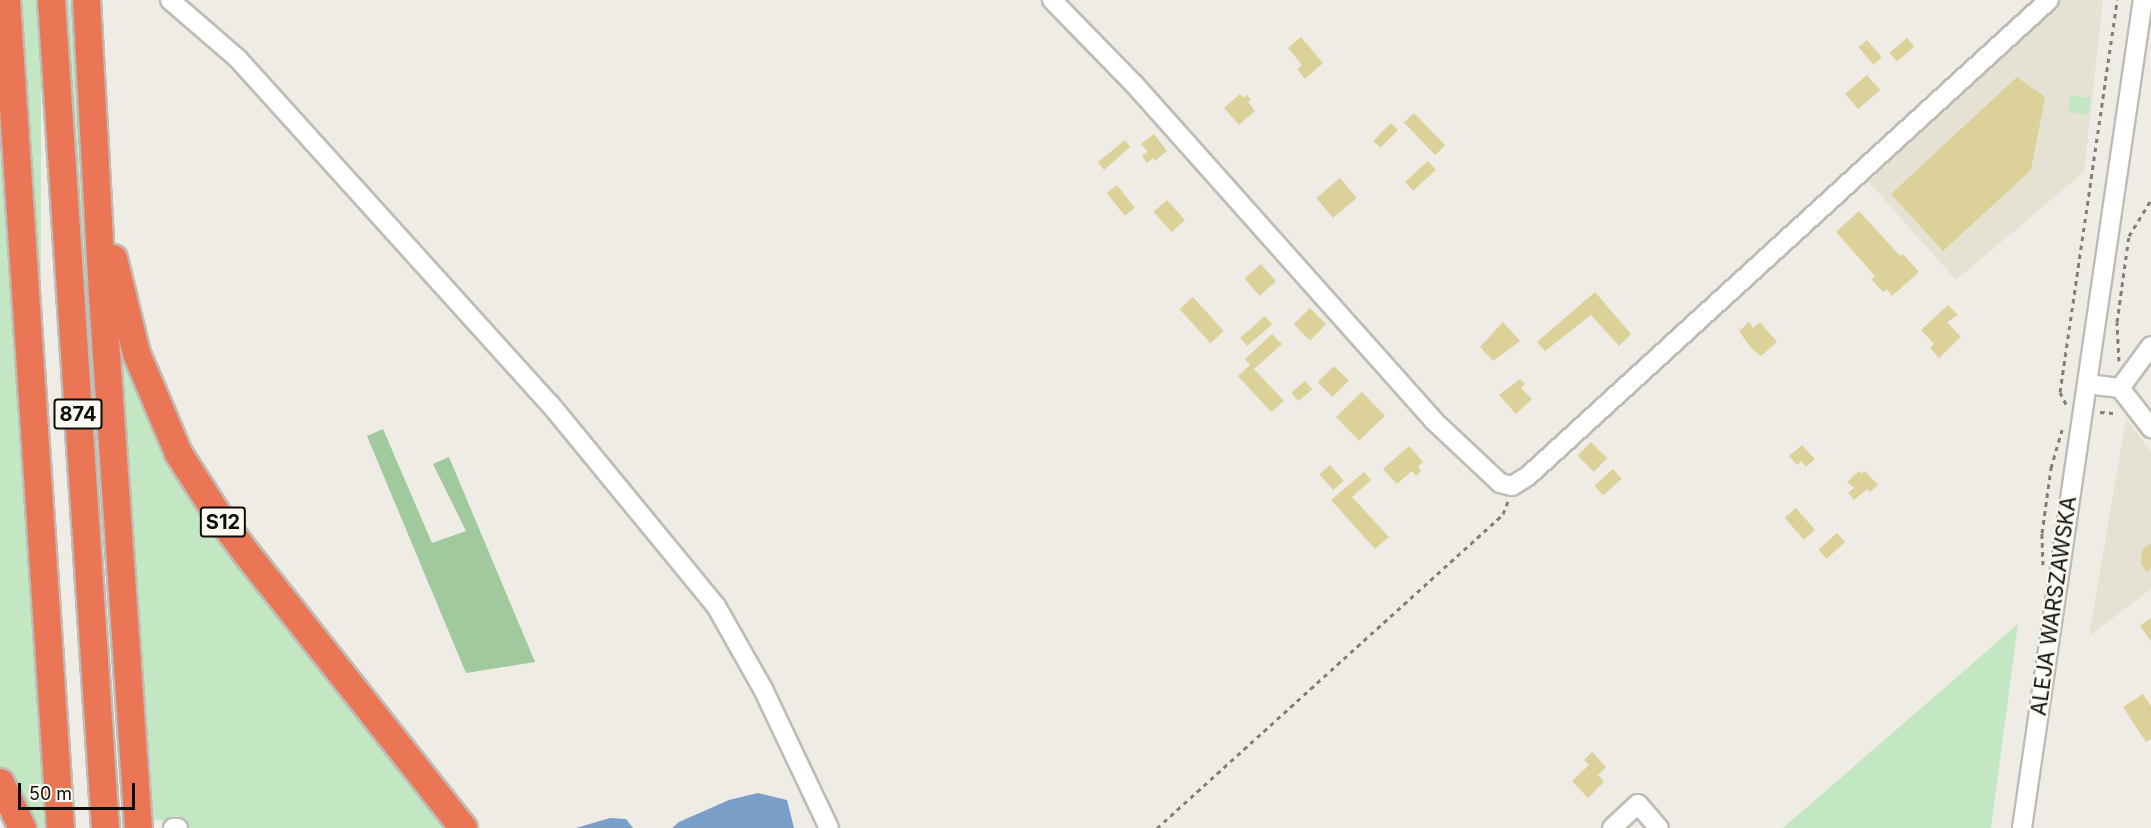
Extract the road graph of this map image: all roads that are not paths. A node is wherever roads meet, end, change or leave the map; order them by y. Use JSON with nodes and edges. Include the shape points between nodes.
{"nodes":[{"id":1,"x":6,"y":0,"type":"edge"},
{"id":2,"x":51,"y":0,"type":"edge"},
{"id":3,"x":86,"y":0,"type":"edge"},
{"id":4,"x":170,"y":0,"type":"edge"},
{"id":5,"x":1052,"y":0,"type":"edge"},
{"id":6,"x":2049,"y":0,"type":"edge"},
{"id":7,"x":2143,"y":0,"type":"edge"},
{"id":8,"x":95,"y":160,"type":"junction"},
{"id":9,"x":2151,"y":346,"type":"edge"},
{"id":10,"x":2087,"y":384,"type":"junction"},
{"id":11,"x":2120,"y":388,"type":"junction"},
{"id":12,"x":2151,"y":428,"type":"edge"},
{"id":13,"x":0,"y":782,"type":"edge"},
{"id":14,"x":22,"y":828,"type":"edge"},
{"id":15,"x":60,"y":828,"type":"edge"},
{"id":16,"x":105,"y":828,"type":"edge"},
{"id":17,"x":138,"y":828,"type":"edge"},
{"id":18,"x":173,"y":828,"type":"edge"},
{"id":19,"x":178,"y":828,"type":"edge"},
{"id":20,"x":463,"y":828,"type":"edge"},
{"id":21,"x":829,"y":828,"type":"edge"},
{"id":22,"x":1612,"y":828,"type":"edge"},
{"id":23,"x":1659,"y":828,"type":"edge"},
{"id":24,"x":2022,"y":828,"type":"edge"}],
"edges":[{"from":1,"to":15,"type":"highway","number":"874"},
{"from":2,"to":16,"type":"highway","number":"874"},
{"from":3,"to":8,"type":"highway","number":"S12"},
{"from":4,"to":21,"type":"street","via":[[238,59],[526,378],[716,606],[764,689]]},
{"from":5,"to":6,"type":"street","via":[[1134,84],[1433,420],[1500,483],[1512,486],[1528,476]]},
{"from":7,"to":10,"type":"street","name":"ALEJA WARSZAWSKA"},
{"from":8,"to":17,"type":"highway"},
{"from":8,"to":20,"type":"highway","number":"S12","via":[[136,353],[178,453],[246,553]]},
{"from":9,"to":11,"type":"street"},
{"from":10,"to":11,"type":"street"},
{"from":10,"to":24,"type":"street","name":"ALEJA WARSZAWSKA"},
{"from":11,"to":12,"type":"street"},
{"from":13,"to":14,"type":"highway"},
{"from":18,"to":19,"type":"street"},
{"from":22,"to":23,"type":"street","via":[[1638,804]]}]}
